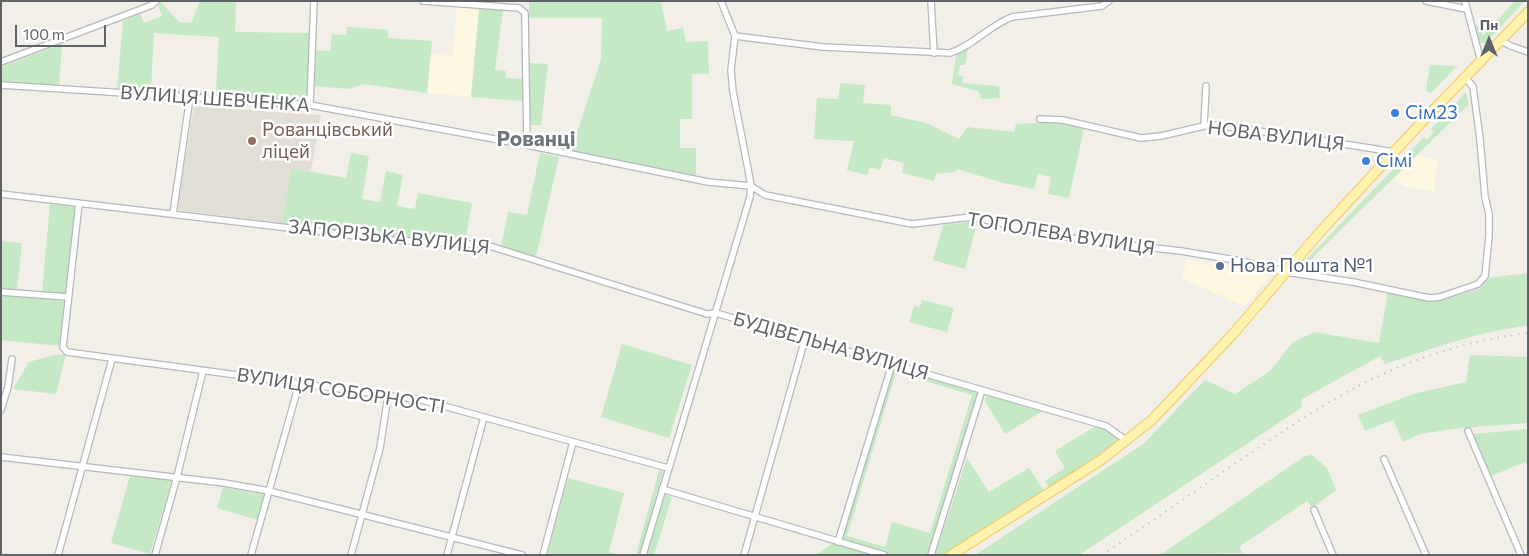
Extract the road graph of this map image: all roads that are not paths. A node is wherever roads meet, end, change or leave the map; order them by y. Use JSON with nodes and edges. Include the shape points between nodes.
{"nodes":[{"id":1,"x":156,"y":1,"type":"edge"},
{"id":2,"x":314,"y":1,"type":"edge"},
{"id":3,"x":423,"y":1,"type":"edge"},
{"id":4,"x":721,"y":1,"type":"edge"},
{"id":5,"x":931,"y":1,"type":"edge"},
{"id":6,"x":1109,"y":1,"type":"edge"},
{"id":7,"x":1426,"y":1,"type":"edge"},
{"id":8,"x":1465,"y":1,"type":"edge"},
{"id":9,"x":1466,"y":9,"type":"junction"},
{"id":10,"x":1528,"y":12,"type":"edge"},
{"id":11,"x":735,"y":36,"type":"junction"},
{"id":12,"x":1501,"y":41,"type":"junction"},
{"id":13,"x":1528,"y":52,"type":"edge"},
{"id":14,"x":934,"y":53,"type":"junction"},
{"id":15,"x":1,"y":62,"type":"edge"},
{"id":16,"x":1481,"y":63,"type":"junction"},
{"id":17,"x":1466,"y":78,"type":"junction"},
{"id":18,"x":1,"y":85,"type":"edge"},
{"id":19,"x":1206,"y":86,"type":"dead end"},
{"id":20,"x":190,"y":97,"type":"junction"},
{"id":21,"x":310,"y":104,"type":"junction"},
{"id":22,"x":1040,"y":119,"type":"dead end"},
{"id":23,"x":1204,"y":126,"type":"junction"},
{"id":24,"x":527,"y":145,"type":"junction"},
{"id":25,"x":1394,"y":152,"type":"junction"},
{"id":26,"x":751,"y":186,"type":"junction"},
{"id":27,"x":1,"y":194,"type":"edge"},
{"id":28,"x":79,"y":203,"type":"junction"},
{"id":29,"x":173,"y":214,"type":"junction"},
{"id":30,"x":1297,"y":257,"type":"junction"},
{"id":31,"x":1286,"y":272,"type":"junction"},
{"id":32,"x":1304,"y":274,"type":"junction"},
{"id":33,"x":1,"y":292,"type":"edge"},
{"id":34,"x":68,"y":297,"type":"junction"},
{"id":35,"x":716,"y":314,"type":"junction"},
{"id":36,"x":805,"y":339,"type":"junction"},
{"id":37,"x":12,"y":359,"type":"dead end"},
{"id":38,"x":112,"y":359,"type":"junction"},
{"id":39,"x":892,"y":364,"type":"junction"},
{"id":40,"x":203,"y":371,"type":"junction"},
{"id":41,"x":299,"y":384,"type":"junction"},
{"id":42,"x":982,"y":390,"type":"junction"},
{"id":43,"x":388,"y":396,"type":"junction"},
{"id":44,"x":1,"y":410,"type":"edge"},
{"id":45,"x":484,"y":417,"type":"junction"},
{"id":46,"x":1468,"y":431,"type":"dead end"},
{"id":47,"x":1127,"y":441,"type":"junction"},
{"id":48,"x":573,"y":442,"type":"junction"},
{"id":49,"x":1,"y":457,"type":"edge"},
{"id":50,"x":1384,"y":459,"type":"dead end"},
{"id":51,"x":83,"y":466,"type":"junction"},
{"id":52,"x":668,"y":468,"type":"junction"},
{"id":53,"x":177,"y":477,"type":"junction"},
{"id":54,"x":662,"y":489,"type":"junction"},
{"id":55,"x":269,"y":491,"type":"junction"},
{"id":56,"x":1314,"y":510,"type":"dead end"},
{"id":57,"x":362,"y":516,"type":"junction"},
{"id":58,"x":756,"y":517,"type":"junction"},
{"id":59,"x":452,"y":538,"type":"junction"},
{"id":60,"x":838,"y":542,"type":"junction"},
{"id":61,"x":58,"y":555,"type":"edge"},
{"id":62,"x":154,"y":555,"type":"edge"},
{"id":63,"x":251,"y":555,"type":"edge"},
{"id":64,"x":351,"y":555,"type":"edge"},
{"id":65,"x":447,"y":555,"type":"edge"},
{"id":66,"x":522,"y":555,"type":"edge"},
{"id":67,"x":543,"y":555,"type":"edge"},
{"id":68,"x":643,"y":555,"type":"edge"},
{"id":69,"x":744,"y":555,"type":"edge"},
{"id":70,"x":884,"y":555,"type":"edge"},
{"id":71,"x":931,"y":555,"type":"edge"},
{"id":72,"x":951,"y":555,"type":"edge"},
{"id":73,"x":1334,"y":555,"type":"edge"},
{"id":74,"x":1426,"y":555,"type":"edge"},
{"id":75,"x":1521,"y":555,"type":"edge"}],
"edges":[{"from":1,"to":15,"type":"street"},
{"from":2,"to":21,"type":"street"},
{"from":3,"to":24,"type":"street","via":[[519,8],[525,13]]},
{"from":4,"to":11,"type":"street"},
{"from":5,"to":14,"type":"street"},
{"from":6,"to":14,"type":"street","via":[[1102,6],[1012,17],[960,50]]},
{"from":7,"to":9,"type":"street"},
{"from":8,"to":9,"type":"street"},
{"from":9,"to":16,"type":"street"},
{"from":10,"to":12,"type":"main road"},
{"from":11,"to":14,"type":"street","via":[[823,48]]},
{"from":11,"to":26,"type":"street","via":[[731,70],[733,92]]},
{"from":12,"to":13,"type":"street"},
{"from":12,"to":16,"type":"main road"},
{"from":16,"to":17,"type":"main road"},
{"from":17,"to":25,"type":"main road"},
{"from":17,"to":32,"type":"street","name":"ТОПОЛЕВА ВУЛИЦЯ","via":[[1473,88],[1489,214],[1485,276],[1478,284],[1440,298],[1429,298]]},
{"from":18,"to":20,"type":"street","name":"ВУЛИЦЯ ШЕВЧЕНКА"},
{"from":19,"to":23,"type":"street"},
{"from":20,"to":21,"type":"street","name":"ВУЛИЦЯ ШЕВЧЕНКА"},
{"from":20,"to":29,"type":"street"},
{"from":21,"to":24,"type":"street","name":"ВУЛИЦЯ ШЕВЧЕНКА"},
{"from":22,"to":23,"type":"street","name":"НОВА ВУЛИЦЯ","via":[[1063,120],[1141,138]]},
{"from":23,"to":25,"type":"street","name":"НОВА ВУЛИЦЯ","via":[[1216,125]]},
{"from":24,"to":26,"type":"street","name":"ВУЛИЦЯ ШЕВЧЕНКА","via":[[708,182]]},
{"from":25,"to":30,"type":"main road"},
{"from":26,"to":31,"type":"street","name":"ТОПОЛЕВА ВУЛИЦЯ","via":[[765,195],[912,224],[971,217],[1082,240],[1182,251]]},
{"from":26,"to":35,"type":"street"},
{"from":27,"to":28,"type":"street","name":"ЗАПОРІЗЬКА ВУЛИЦЯ"},
{"from":28,"to":29,"type":"street","name":"ЗАПОРІЗЬКА ВУЛИЦЯ"},
{"from":28,"to":34,"type":"street"},
{"from":29,"to":35,"type":"street","name":"ЗАПОРІЗЬКА ВУЛИЦЯ","via":[[391,240],[483,245],[707,314]]},
{"from":30,"to":31,"type":"main road"},
{"from":30,"to":32,"type":"street"},
{"from":31,"to":32,"type":"street","name":"ТОПОЛЕВА ВУЛИЦЯ"},
{"from":31,"to":47,"type":"main road","via":[[1173,400]]},
{"from":33,"to":34,"type":"street"},
{"from":34,"to":38,"type":"street","name":"ВУЛИЦЯ СОБОРНОСТІ","via":[[63,347],[67,352]]},
{"from":35,"to":36,"type":"street","name":"БУДІВЕЛЬНА ВУЛИЦЯ"},
{"from":35,"to":52,"type":"street","name":"БУДІВЕЛЬНА ВУЛИЦЯ"},
{"from":36,"to":39,"type":"street","name":"БУДІВЕЛЬНА ВУЛИЦЯ"},
{"from":36,"to":58,"type":"street"},
{"from":37,"to":44,"type":"street"},
{"from":38,"to":40,"type":"street","name":"ВУЛИЦЯ СОБОРНОСТІ"},
{"from":38,"to":51,"type":"street"},
{"from":39,"to":42,"type":"street","name":"БУДІВЕЛЬНА ВУЛИЦЯ"},
{"from":39,"to":60,"type":"street"},
{"from":40,"to":41,"type":"street","name":"ВУЛИЦЯ СОБОРНОСТІ"},
{"from":40,"to":53,"type":"street"},
{"from":41,"to":43,"type":"street","name":"ВУЛИЦЯ СОБОРНОСТІ"},
{"from":41,"to":55,"type":"street"},
{"from":42,"to":47,"type":"street","name":"БУДІВЕЛЬНА ВУЛИЦЯ","via":[[1106,426]]},
{"from":42,"to":71,"type":"street"},
{"from":43,"to":45,"type":"street","name":"ВУЛИЦЯ СОБОРНОСТІ","via":[[422,400]]},
{"from":43,"to":57,"type":"street","via":[[380,448]]},
{"from":45,"to":48,"type":"street","name":"ВУЛИЦЯ СОБОРНОСТІ"},
{"from":45,"to":59,"type":"street"},
{"from":46,"to":75,"type":"street"},
{"from":47,"to":72,"type":"main road"},
{"from":48,"to":52,"type":"street","name":"ВУЛИЦЯ СОБОРНОСТІ"},
{"from":48,"to":67,"type":"street"},
{"from":49,"to":51,"type":"street"},
{"from":50,"to":74,"type":"street"},
{"from":51,"to":53,"type":"street"},
{"from":51,"to":61,"type":"street"},
{"from":52,"to":54,"type":"street","name":"БУДІВЕЛЬНА ВУЛИЦЯ"},
{"from":53,"to":55,"type":"street"},
{"from":53,"to":62,"type":"street"},
{"from":54,"to":58,"type":"street"},
{"from":54,"to":68,"type":"street","name":"БУДІВЕЛЬНА ВУЛИЦЯ"},
{"from":55,"to":57,"type":"street"},
{"from":55,"to":63,"type":"street"},
{"from":56,"to":73,"type":"street"},
{"from":57,"to":59,"type":"street"},
{"from":57,"to":64,"type":"street"},
{"from":58,"to":60,"type":"street"},
{"from":58,"to":69,"type":"street"},
{"from":59,"to":65,"type":"street"},
{"from":59,"to":66,"type":"street"},
{"from":60,"to":70,"type":"street"}]}
